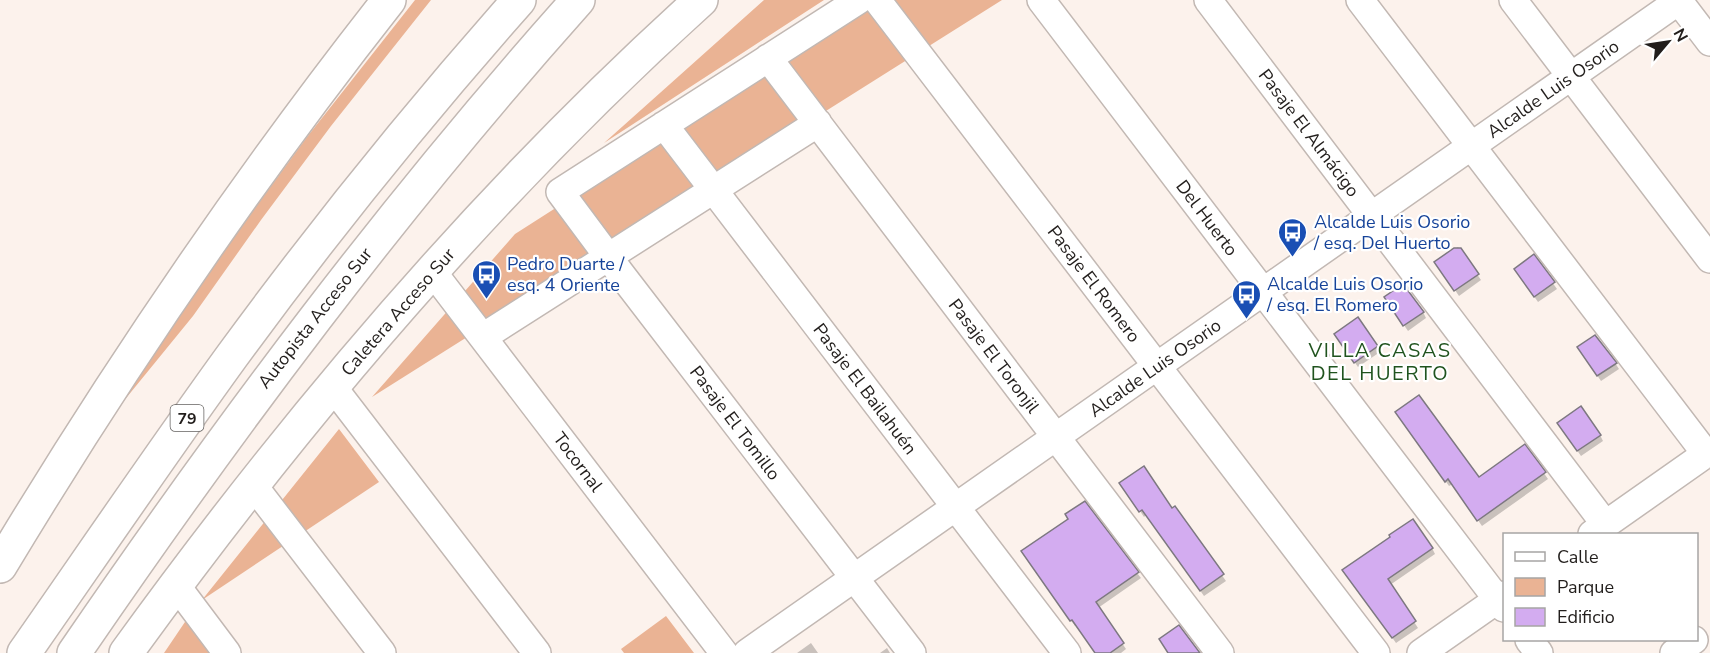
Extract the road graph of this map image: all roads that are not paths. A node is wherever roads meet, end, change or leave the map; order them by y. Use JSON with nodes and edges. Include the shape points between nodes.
{"nodes":[{"id":1,"x":389,"y":0,"type":"edge"},
{"id":2,"x":519,"y":0,"type":"edge"},
{"id":3,"x":701,"y":0,"type":"edge"},
{"id":4,"x":859,"y":0,"type":"edge"},
{"id":5,"x":877,"y":0,"type":"edge"},
{"id":6,"x":1041,"y":0,"type":"edge"},
{"id":7,"x":1208,"y":0,"type":"edge"},
{"id":8,"x":1359,"y":0,"type":"edge"},
{"id":9,"x":1513,"y":0,"type":"edge"},
{"id":10,"x":1679,"y":0,"type":"edge"},
{"id":11,"x":575,"y":5,"type":"edge"},
{"id":12,"x":1710,"y":42,"type":"edge"},
{"id":13,"x":768,"y":58,"type":"junction"},
{"id":14,"x":1571,"y":76,"type":"junction"},
{"id":15,"x":818,"y":123,"type":"junction"},
{"id":16,"x":664,"y":125,"type":"junction"},
{"id":17,"x":1471,"y":146,"type":"junction"},
{"id":18,"x":714,"y":190,"type":"junction"},
{"id":19,"x":1372,"y":216,"type":"junction"},
{"id":20,"x":608,"y":257,"type":"junction"},
{"id":21,"x":1710,"y":259,"type":"edge"},
{"id":22,"x":432,"y":271,"type":"junction"},
{"id":23,"x":1263,"y":292,"type":"junction"},
{"id":24,"x":483,"y":337,"type":"junction"},
{"id":25,"x":1157,"y":366,"type":"junction"},
{"id":26,"x":332,"y":386,"type":"junction"},
{"id":27,"x":1056,"y":437,"type":"junction"},
{"id":28,"x":1708,"y":453,"type":"edge"},
{"id":29,"x":254,"y":484,"type":"junction"},
{"id":30,"x":956,"y":507,"type":"junction"},
{"id":31,"x":1598,"y":529,"type":"edge"},
{"id":32,"x":0,"y":566,"type":"edge"},
{"id":33,"x":854,"y":578,"type":"junction"},
{"id":34,"x":176,"y":585,"type":"junction"},
{"id":35,"x":1502,"y":601,"type":"edge"},
{"id":36,"x":1530,"y":641,"type":"edge"},
{"id":37,"x":1691,"y":641,"type":"edge"},
{"id":38,"x":24,"y":653,"type":"edge"},
{"id":39,"x":74,"y":653,"type":"edge"},
{"id":40,"x":126,"y":653,"type":"edge"},
{"id":41,"x":227,"y":653,"type":"edge"},
{"id":42,"x":382,"y":653,"type":"edge"},
{"id":43,"x":537,"y":653,"type":"edge"},
{"id":44,"x":724,"y":653,"type":"edge"},
{"id":45,"x":747,"y":653,"type":"edge"},
{"id":46,"x":912,"y":653,"type":"edge"},
{"id":47,"x":1067,"y":653,"type":"edge"},
{"id":48,"x":1220,"y":653,"type":"edge"},
{"id":49,"x":1376,"y":653,"type":"edge"},
{"id":50,"x":1421,"y":653,"type":"edge"},
{"id":51,"x":1539,"y":653,"type":"edge"},
{"id":52,"x":1674,"y":653,"type":"edge"}],
"edges":[{"from":1,"to":32,"type":"main road","via":[[271,157],[172,299]]},
{"from":2,"to":38,"type":"main road","number":"79","via":[[375,171],[268,308]]},
{"from":3,"to":22,"type":"main road","name":"Caletera Acceso Sur","via":[[600,96]]},
{"from":4,"to":13,"type":"street"},
{"from":5,"to":25,"type":"street","name":"Pasaje El Romero"},
{"from":6,"to":23,"type":"street","name":"Del Huerto"},
{"from":7,"to":19,"type":"street","name":"Pasaje El Almácigo"},
{"from":8,"to":17,"type":"street"},
{"from":9,"to":14,"type":"street"},
{"from":10,"to":12,"type":"street"},
{"from":10,"to":14,"type":"street","name":"Alcalde Luis Osorio"},
{"from":11,"to":39,"type":"main road","name":"Autopista Acceso Sur","number":"79","via":[[484,108],[328,301],[189,487]]},
{"from":13,"to":15,"type":"street","name":"Pasaje El Toronjil"},
{"from":13,"to":16,"type":"street"},
{"from":14,"to":17,"type":"street","name":"Alcalde Luis Osorio"},
{"from":14,"to":21,"type":"street"},
{"from":15,"to":18,"type":"street"},
{"from":15,"to":27,"type":"street","name":"Pasaje El Toronjil"},
{"from":16,"to":18,"type":"street","name":"Pasaje El Bailahuén"},
{"from":16,"to":20,"type":"street","name":"Pasaje El Tomillo","via":[[560,192]]},
{"from":17,"to":19,"type":"street","name":"Alcalde Luis Osorio"},
{"from":17,"to":28,"type":"street"},
{"from":18,"to":20,"type":"street"},
{"from":18,"to":30,"type":"street","name":"Pasaje El Bailahuén"},
{"from":19,"to":23,"type":"street","name":"Alcalde Luis Osorio"},
{"from":19,"to":31,"type":"street","name":"Pasaje El Almácigo"},
{"from":20,"to":24,"type":"street"},
{"from":20,"to":33,"type":"street","name":"Pasaje El Tomillo"},
{"from":22,"to":24,"type":"street","name":"Tocornal"},
{"from":22,"to":26,"type":"main road","name":"Caletera Acceso Sur"},
{"from":23,"to":25,"type":"street","name":"Alcalde Luis Osorio"},
{"from":23,"to":35,"type":"street","name":"Del Huerto"},
{"from":24,"to":44,"type":"street","name":"Tocornal"},
{"from":25,"to":27,"type":"street","name":"Alcalde Luis Osorio"},
{"from":25,"to":49,"type":"street","name":"Pasaje El Romero"},
{"from":26,"to":29,"type":"main road","name":"Caletera Acceso Sur"},
{"from":26,"to":43,"type":"street"},
{"from":27,"to":30,"type":"street","name":"Alcalde Luis Osorio"},
{"from":27,"to":48,"type":"street","name":"Pasaje El Toronjil"},
{"from":28,"to":31,"type":"street"},
{"from":29,"to":34,"type":"main road","name":"Caletera Acceso Sur"},
{"from":29,"to":42,"type":"street"},
{"from":30,"to":33,"type":"street","name":"Alcalde Luis Osorio"},
{"from":30,"to":47,"type":"street","name":"Pasaje El Bailahuén"},
{"from":33,"to":45,"type":"street","name":"Alcalde Luis Osorio"},
{"from":33,"to":46,"type":"street","name":"Pasaje El Tomillo"},
{"from":34,"to":40,"type":"main road","name":"Caletera Acceso Sur"},
{"from":34,"to":41,"type":"street"},
{"from":35,"to":50,"type":"street"},
{"from":36,"to":51,"type":"street"},
{"from":37,"to":52,"type":"street"}]}
